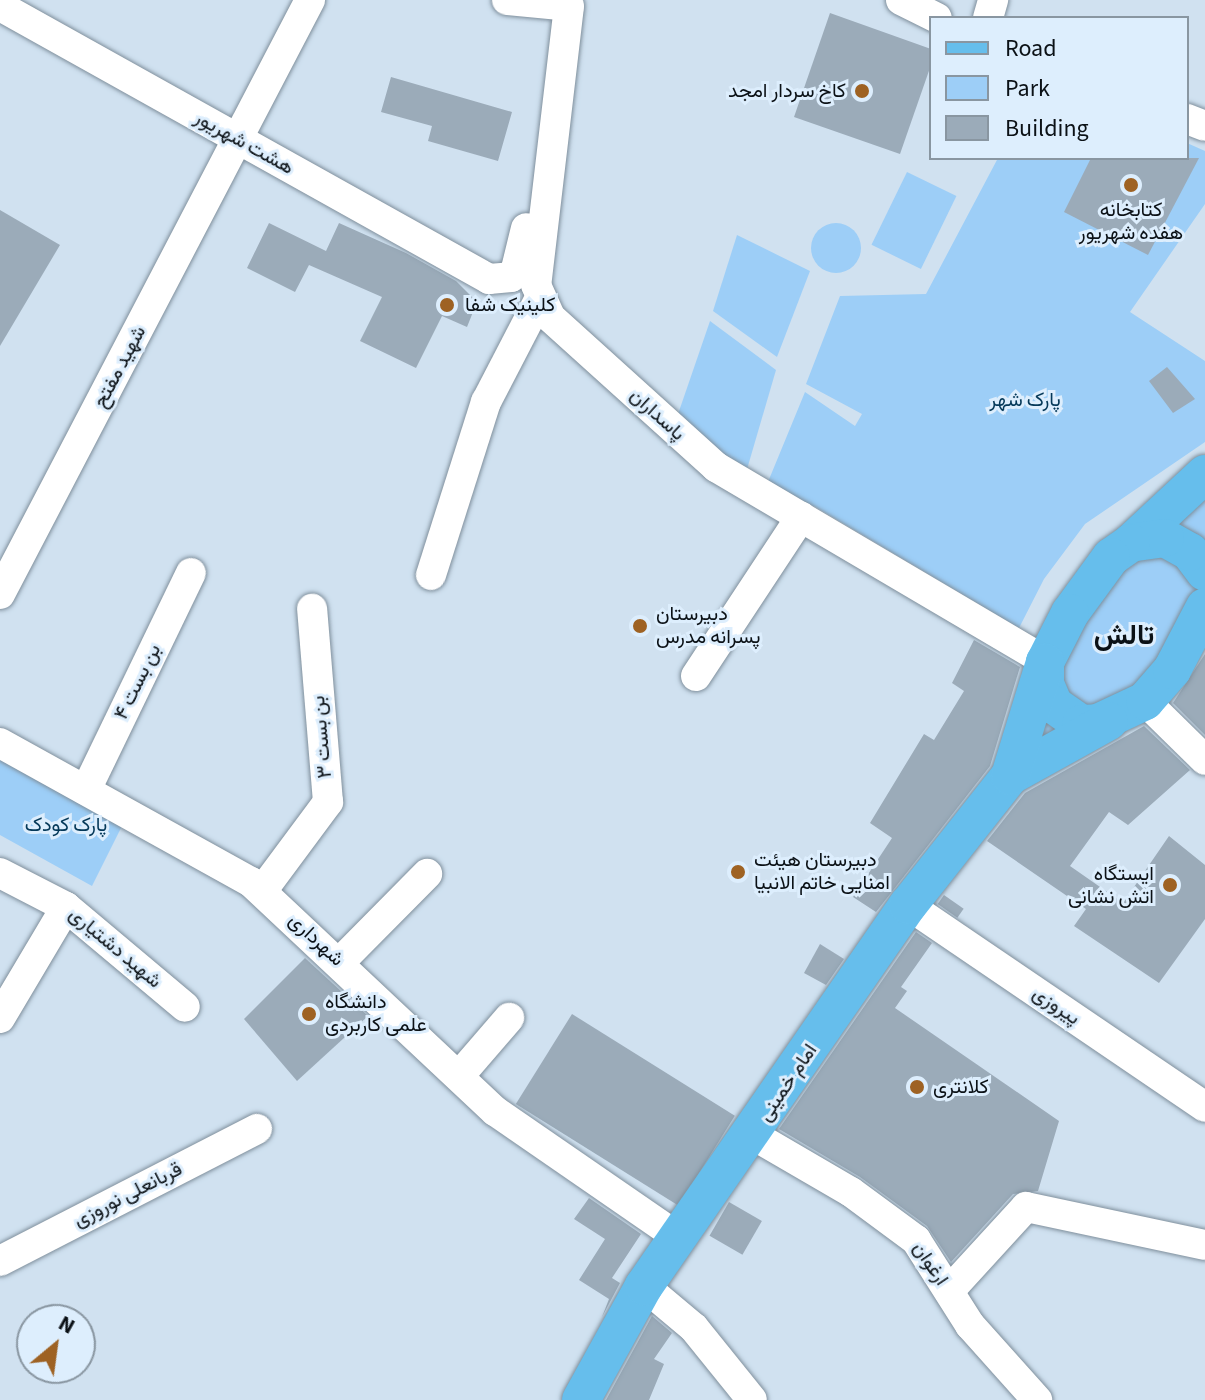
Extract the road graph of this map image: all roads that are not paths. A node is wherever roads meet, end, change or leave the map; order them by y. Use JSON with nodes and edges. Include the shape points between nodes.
{"nodes":[{"id":1,"x":310,"y":0,"type":"edge"},
{"id":2,"x":507,"y":0,"type":"edge"},
{"id":3,"x":901,"y":0,"type":"edge"},
{"id":4,"x":570,"y":3,"type":"edge"},
{"id":5,"x":0,"y":6,"type":"edge"},
{"id":6,"x":933,"y":16,"type":"edge"},
{"id":7,"x":240,"y":141,"type":"junction"},
{"id":8,"x":540,"y":298,"type":"junction"},
{"id":9,"x":1205,"y":474,"type":"edge"},
{"id":10,"x":801,"y":517,"type":"junction"},
{"id":11,"x":1131,"y":543,"type":"junction"},
{"id":12,"x":1205,"y":572,"type":"edge"},
{"id":13,"x":191,"y":573,"type":"dead end"},
{"id":14,"x":431,"y":575,"type":"dead end"},
{"id":15,"x":0,"y":594,"type":"edge"},
{"id":16,"x":1205,"y":607,"type":"edge"},
{"id":17,"x":312,"y":609,"type":"dead end"},
{"id":18,"x":1045,"y":662,"type":"junction"},
{"id":19,"x":696,"y":676,"type":"dead end"},
{"id":20,"x":1146,"y":700,"type":"junction"},
{"id":21,"x":0,"y":743,"type":"edge"},
{"id":22,"x":1205,"y":758,"type":"edge"},
{"id":23,"x":1010,"y":776,"type":"junction"},
{"id":24,"x":86,"y":790,"type":"junction"},
{"id":25,"x":0,"y":873,"type":"edge"},
{"id":26,"x":427,"y":874,"type":"dead end"},
{"id":27,"x":262,"y":891,"type":"junction"},
{"id":28,"x":908,"y":905,"type":"junction"},
{"id":29,"x":66,"y":907,"type":"junction"},
{"id":30,"x":340,"y":962,"type":"junction"},
{"id":31,"x":185,"y":1007,"type":"dead end"},
{"id":32,"x":0,"y":1018,"type":"edge"},
{"id":33,"x":509,"y":1018,"type":"dead end"},
{"id":34,"x":459,"y":1076,"type":"junction"},
{"id":35,"x":1205,"y":1107,"type":"edge"},
{"id":36,"x":257,"y":1129,"type":"dead end"},
{"id":37,"x":753,"y":1135,"type":"junction"},
{"id":38,"x":679,"y":1238,"type":"junction"},
{"id":39,"x":1205,"y":1245,"type":"edge"},
{"id":40,"x":0,"y":1261,"type":"edge"},
{"id":41,"x":644,"y":1286,"type":"junction"},
{"id":42,"x":949,"y":1291,"type":"junction"},
{"id":43,"x":581,"y":1400,"type":"edge"},
{"id":44,"x":752,"y":1400,"type":"edge"},
{"id":45,"x":1037,"y":1400,"type":"edge"}],
"edges":[{"from":1,"to":7,"type":"street","name":"شهید مفتح"},
{"from":2,"to":4,"type":"street"},
{"from":3,"to":6,"type":"street"},
{"from":4,"to":7,"type":"street","name":"هشت شهریور","via":[[519,261],[511,277],[489,279]]},
{"from":4,"to":8,"type":"street","via":[[536,285]]},
{"from":5,"to":7,"type":"street","name":"هشت شهریور"},
{"from":7,"to":15,"type":"street","name":"شهید مفتح"},
{"from":8,"to":10,"type":"street","name":"پاسداران","via":[[568,335],[716,467]]},
{"from":8,"to":14,"type":"street","via":[[486,402]]},
{"from":9,"to":11,"type":"main road"},
{"from":10,"to":18,"type":"street","name":"پاسداران"},
{"from":10,"to":19,"type":"street"},
{"from":11,"to":12,"type":"main road","via":[[1165,538],[1190,552]]},
{"from":11,"to":18,"type":"main road","name":"امام خمینی","via":[[1092,579]]},
{"from":13,"to":24,"type":"street","name":"بن بست ۴"},
{"from":16,"to":20,"type":"main road","via":[[1172,670]]},
{"from":17,"to":27,"type":"street","name":"بن بست ۳","via":[[328,802]]},
{"from":18,"to":20,"type":"main road","via":[[1045,684],[1054,705],[1081,724],[1098,723]]},
{"from":18,"to":23,"type":"main road","name":"امام خمینی"},
{"from":20,"to":22,"type":"street"},
{"from":20,"to":23,"type":"main road","name":"امام خمینی"},
{"from":21,"to":24,"type":"street","name":"شهرداری"},
{"from":23,"to":28,"type":"main road","name":"امام خمینی"},
{"from":24,"to":27,"type":"street","name":"شهرداری"},
{"from":25,"to":29,"type":"street","name":"شهید دشتیاری"},
{"from":26,"to":30,"type":"street"},
{"from":27,"to":30,"type":"street","name":"شهرداری"},
{"from":28,"to":35,"type":"street","name":"پیروزی"},
{"from":28,"to":37,"type":"main road","name":"امام خمینی"},
{"from":29,"to":31,"type":"street","name":"شهید دشتیاری"},
{"from":29,"to":32,"type":"street"},
{"from":30,"to":34,"type":"street","name":"شهرداری"},
{"from":33,"to":34,"type":"street"},
{"from":34,"to":38,"type":"street","name":"شهرداری","via":[[531,1137]]},
{"from":36,"to":40,"type":"street","name":"قربانعلی نوروزی"},
{"from":37,"to":38,"type":"main road","name":"امام خمینی"},
{"from":37,"to":42,"type":"street","name":"ارغوان","via":[[851,1192],[916,1240]]},
{"from":38,"to":41,"type":"main road","name":"امام خمینی"},
{"from":39,"to":42,"type":"street","via":[[1026,1207]]},
{"from":41,"to":43,"type":"main road","name":"امام خمینی"},
{"from":41,"to":44,"type":"street","via":[[694,1328]]},
{"from":42,"to":45,"type":"street","name":"ارغوان","via":[[970,1325]]}]}
